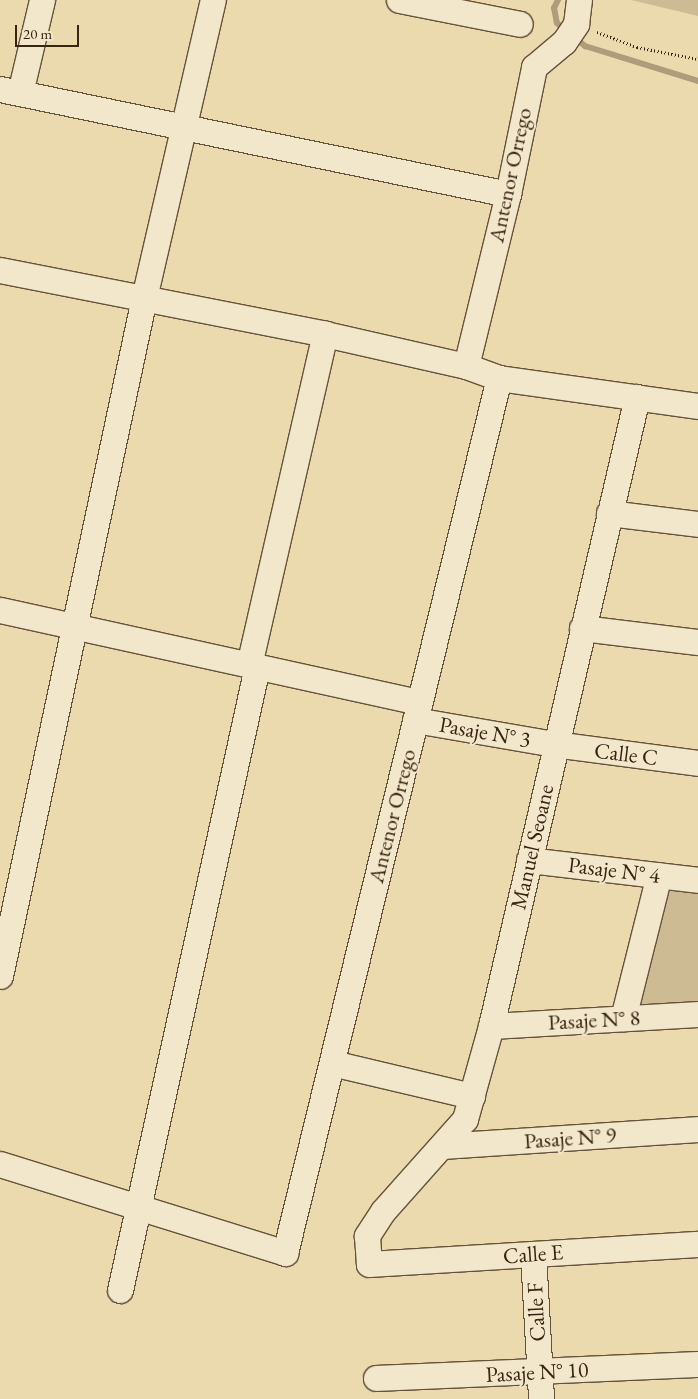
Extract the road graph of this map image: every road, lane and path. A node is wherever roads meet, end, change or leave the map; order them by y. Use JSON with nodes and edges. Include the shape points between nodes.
{"nodes":[{"id":1,"x":42,"y":0,"type":"edge"},
{"id":2,"x":213,"y":0,"type":"edge"},
{"id":3,"x":399,"y":0,"type":"edge"},
{"id":4,"x":579,"y":0,"type":"edge"},
{"id":5,"x":520,"y":24,"type":"dead end"},
{"id":6,"x":570,"y":33,"type":"junction"},
{"id":7,"x":698,"y":59,"type":"edge"},
{"id":8,"x":10,"y":91,"type":"edge"},
{"id":9,"x":183,"y":128,"type":"junction"},
{"id":10,"x":508,"y":194,"type":"junction"},
{"id":11,"x":0,"y":270,"type":"edge"},
{"id":12,"x":144,"y":298,"type":"junction"},
{"id":13,"x":325,"y":334,"type":"junction"},
{"id":14,"x":466,"y":366,"type":"junction"},
{"id":15,"x":499,"y":378,"type":"junction"},
{"id":16,"x":637,"y":397,"type":"junction"},
{"id":17,"x":698,"y":406,"type":"edge"},
{"id":18,"x":609,"y":513,"type":"junction"},
{"id":19,"x":698,"y":524,"type":"edge"},
{"id":20,"x":0,"y":610,"type":"edge"},
{"id":21,"x":74,"y":627,"type":"junction"},
{"id":22,"x":582,"y":628,"type":"junction"},
{"id":23,"x":698,"y":642,"type":"edge"},
{"id":24,"x":253,"y":666,"type":"junction"},
{"id":25,"x":413,"y":710,"type":"junction"},
{"id":26,"x":554,"y":744,"type":"junction"},
{"id":27,"x":698,"y":763,"type":"edge"},
{"id":28,"x":529,"y":860,"type":"junction"},
{"id":29,"x":659,"y":875,"type":"junction"},
{"id":30,"x":698,"y":880,"type":"edge"},
{"id":31,"x":0,"y":976,"type":"edge"},
{"id":32,"x":698,"y":1014,"type":"edge"},
{"id":33,"x":623,"y":1018,"type":"junction"},
{"id":34,"x":491,"y":1026,"type":"junction"},
{"id":35,"x":332,"y":1063,"type":"junction"},
{"id":36,"x":472,"y":1096,"type":"junction"},
{"id":37,"x":698,"y":1129,"type":"edge"},
{"id":38,"x":443,"y":1146,"type":"junction"},
{"id":39,"x":0,"y":1164,"type":"edge"},
{"id":40,"x":139,"y":1208,"type":"junction"},
{"id":41,"x":698,"y":1244,"type":"edge"},
{"id":42,"x":533,"y":1254,"type":"junction"},
{"id":43,"x":369,"y":1264,"type":"joint"},
{"id":44,"x":120,"y":1290,"type":"dead end"},
{"id":45,"x":698,"y":1364,"type":"edge"},
{"id":46,"x":540,"y":1372,"type":"junction"},
{"id":47,"x":376,"y":1378,"type":"dead end"},
{"id":48,"x":541,"y":1399,"type":"edge"}],
"edges":[{"from":1,"to":8,"type":"street"},
{"from":2,"to":9,"type":"street"},
{"from":3,"to":5,"type":"street"},
{"from":4,"to":6,"type":"street"},
{"from":6,"to":7,"type":"path"},
{"from":6,"to":10,"type":"street","name":"Antenor Orrego","via":[[534,67]]},
{"from":8,"to":9,"type":"street"},
{"from":9,"to":10,"type":"street"},
{"from":9,"to":12,"type":"street"},
{"from":10,"to":14,"type":"street","name":"Antenor Orrego"},
{"from":11,"to":12,"type":"street"},
{"from":12,"to":13,"type":"street"},
{"from":12,"to":21,"type":"street"},
{"from":13,"to":14,"type":"street"},
{"from":13,"to":24,"type":"street"},
{"from":14,"to":15,"type":"street"},
{"from":15,"to":16,"type":"street"},
{"from":15,"to":25,"type":"street","name":"Antenor Orrego"},
{"from":16,"to":17,"type":"street"},
{"from":16,"to":18,"type":"street","name":"Manuel Seoane"},
{"from":18,"to":19,"type":"street"},
{"from":18,"to":22,"type":"street","name":"Manuel Seoane"},
{"from":20,"to":21,"type":"street","name":"Pasaje N° 3"},
{"from":21,"to":24,"type":"street","name":"Pasaje N° 3"},
{"from":21,"to":31,"type":"street"},
{"from":22,"to":23,"type":"street"},
{"from":22,"to":26,"type":"street","name":"Manuel Seoane"},
{"from":24,"to":25,"type":"street","name":"Pasaje N° 3"},
{"from":24,"to":40,"type":"street"},
{"from":25,"to":26,"type":"street","name":"Pasaje N° 3"},
{"from":25,"to":35,"type":"street","name":"Antenor Orrego"},
{"from":26,"to":27,"type":"street","name":"Calle C"},
{"from":26,"to":28,"type":"street","name":"Manuel Seoane"},
{"from":28,"to":29,"type":"street","name":"Pasaje N° 4"},
{"from":28,"to":34,"type":"street","name":"Manuel Seoane"},
{"from":29,"to":30,"type":"street","name":"Pasaje N° 4"},
{"from":29,"to":33,"type":"street"},
{"from":32,"to":33,"type":"street","name":"Pasaje N° 8"},
{"from":33,"to":34,"type":"street","name":"Pasaje N° 8"},
{"from":34,"to":36,"type":"street","name":"Manuel Seoane"},
{"from":35,"to":36,"type":"street"},
{"from":35,"to":40,"type":"street","name":"Antenor Orrego","via":[[285,1253]]},
{"from":36,"to":38,"type":"street","name":"Manuel Seoane","via":[[465,1118]]},
{"from":37,"to":38,"type":"street","name":"Pasaje N° 9"},
{"from":38,"to":43,"type":"street","name":"Manuel Seoane","via":[[383,1211],[367,1236]]},
{"from":39,"to":40,"type":"street"},
{"from":40,"to":44,"type":"street"},
{"from":41,"to":42,"type":"street","name":"Calle E"},
{"from":42,"to":43,"type":"street","name":"Calle E"},
{"from":42,"to":46,"type":"street","name":"Calle F"},
{"from":45,"to":46,"type":"street","name":"Pasaje N° 10"},
{"from":46,"to":47,"type":"street","name":"Pasaje N° 10"},
{"from":46,"to":48,"type":"street","name":"Calle F"}]}
